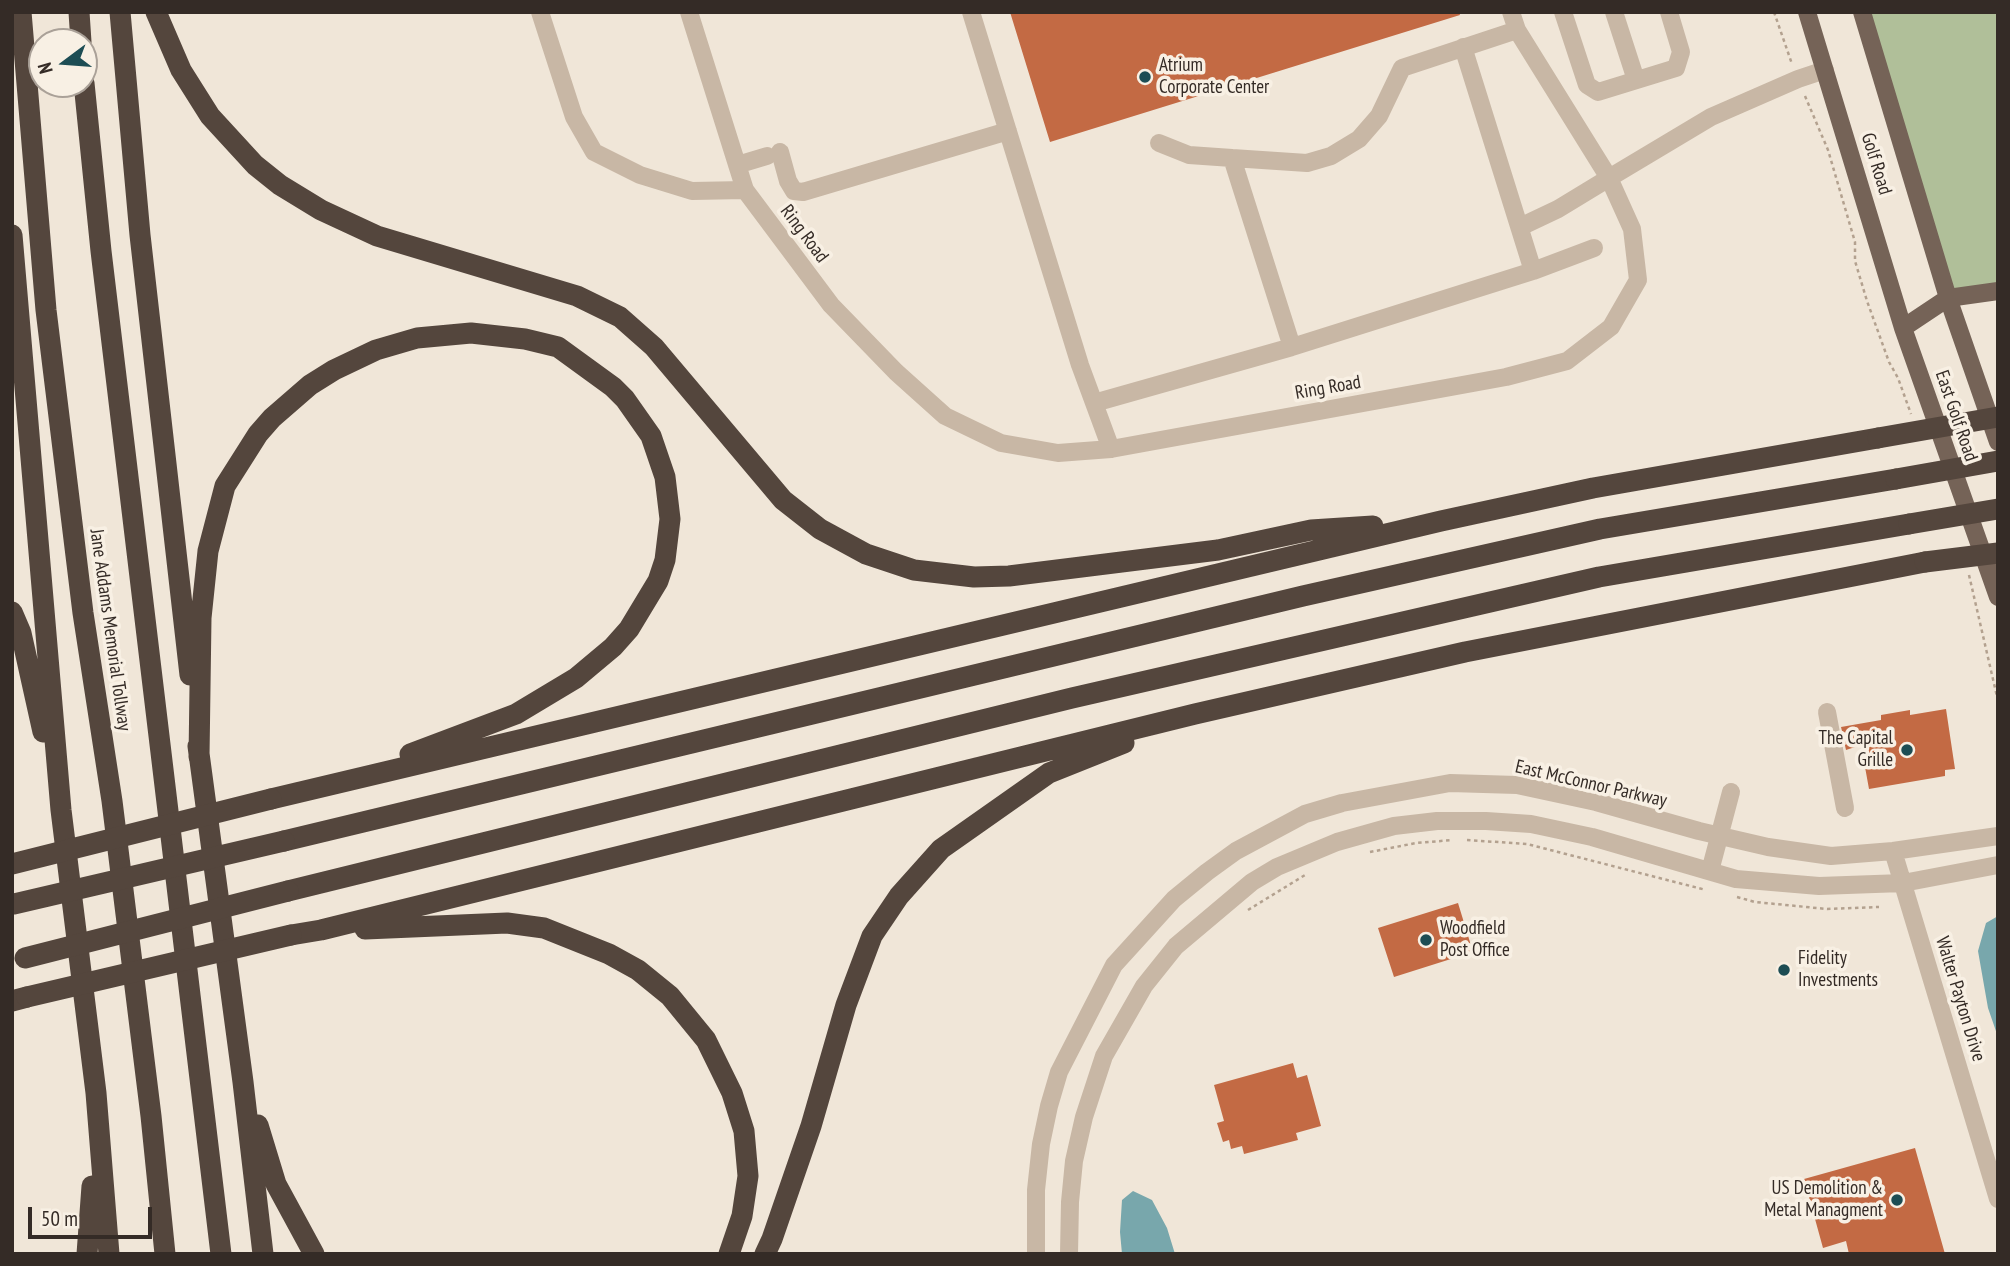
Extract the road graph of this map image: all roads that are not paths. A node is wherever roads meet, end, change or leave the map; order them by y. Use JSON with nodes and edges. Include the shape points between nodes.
{"nodes":[{"id":1,"x":21,"y":12,"type":"edge"},
{"id":2,"x":120,"y":12,"type":"edge"},
{"id":3,"x":156,"y":12,"type":"edge"},
{"id":4,"x":540,"y":12,"type":"edge"},
{"id":5,"x":689,"y":12,"type":"edge"},
{"id":6,"x":971,"y":12,"type":"edge"},
{"id":7,"x":1563,"y":12,"type":"edge"},
{"id":8,"x":1615,"y":12,"type":"edge"},
{"id":9,"x":1669,"y":12,"type":"edge"},
{"id":10,"x":1807,"y":12,"type":"edge"},
{"id":11,"x":1862,"y":12,"type":"edge"},
{"id":12,"x":1516,"y":18,"type":"edge"},
{"id":13,"x":1463,"y":47,"type":"junction"},
{"id":14,"x":1825,"y":70,"type":"junction"},
{"id":15,"x":1636,"y":80,"type":"junction"},
{"id":16,"x":86,"y":98,"type":"edge"},
{"id":17,"x":1008,"y":131,"type":"junction"},
{"id":18,"x":1159,"y":143,"type":"dead end"},
{"id":19,"x":1232,"y":158,"type":"junction"},
{"id":20,"x":737,"y":166,"type":"junction"},
{"id":21,"x":1609,"y":177,"type":"junction"},
{"id":22,"x":745,"y":190,"type":"junction"},
{"id":23,"x":1520,"y":228,"type":"junction"},
{"id":24,"x":12,"y":235,"type":"edge"},
{"id":25,"x":1594,"y":248,"type":"dead end"},
{"id":26,"x":1533,"y":271,"type":"junction"},
{"id":27,"x":1998,"y":291,"type":"edge"},
{"id":28,"x":1948,"y":298,"type":"junction"},
{"id":29,"x":1903,"y":328,"type":"junction"},
{"id":30,"x":1292,"y":348,"type":"junction"},
{"id":31,"x":1094,"y":403,"type":"junction"},
{"id":32,"x":1998,"y":417,"type":"edge"},
{"id":33,"x":1998,"y":442,"type":"edge"},
{"id":34,"x":1111,"y":449,"type":"junction"},
{"id":35,"x":1998,"y":461,"type":"edge"},
{"id":36,"x":1998,"y":509,"type":"edge"},
{"id":37,"x":1441,"y":521,"type":"junction"},
{"id":38,"x":1998,"y":552,"type":"edge"},
{"id":39,"x":1998,"y":597,"type":"edge"},
{"id":40,"x":12,"y":612,"type":"edge"},
{"id":41,"x":1827,"y":712,"type":"dead end"},
{"id":42,"x":1195,"y":714,"type":"junction"},
{"id":43,"x":199,"y":757,"type":"junction"},
{"id":44,"x":322,"y":786,"type":"junction"},
{"id":45,"x":1731,"y":792,"type":"dead end"},
{"id":46,"x":1845,"y":807,"type":"dead end"},
{"id":47,"x":61,"y":810,"type":"junction"},
{"id":48,"x":1719,"y":836,"type":"junction"},
{"id":49,"x":1998,"y":836,"type":"edge"},
{"id":50,"x":1893,"y":852,"type":"junction"},
{"id":51,"x":12,"y":864,"type":"edge"},
{"id":52,"x":1998,"y":865,"type":"edge"},
{"id":53,"x":1710,"y":871,"type":"junction"},
{"id":54,"x":1903,"y":883,"type":"junction"},
{"id":55,"x":13,"y":904,"type":"edge"},
{"id":56,"x":321,"y":930,"type":"junction"},
{"id":57,"x":18,"y":960,"type":"edge"},
{"id":58,"x":17,"y":1001,"type":"edge"},
{"id":59,"x":243,"y":1082,"type":"junction"},
{"id":60,"x":96,"y":1093,"type":"junction"},
{"id":61,"x":1998,"y":1199,"type":"edge"},
{"id":62,"x":87,"y":1254,"type":"edge"},
{"id":63,"x":109,"y":1254,"type":"edge"},
{"id":64,"x":165,"y":1254,"type":"edge"},
{"id":65,"x":221,"y":1254,"type":"edge"},
{"id":66,"x":263,"y":1254,"type":"edge"},
{"id":67,"x":314,"y":1254,"type":"edge"},
{"id":68,"x":729,"y":1254,"type":"edge"},
{"id":69,"x":765,"y":1254,"type":"edge"},
{"id":70,"x":1036,"y":1254,"type":"edge"},
{"id":71,"x":1069,"y":1254,"type":"edge"}],
"edges":[{"from":1,"to":64,"type":"highway","name":"Jane Addams Memorial Tollway","via":[[46,310],[83,613],[112,801]]},
{"from":2,"to":43,"type":"highway","via":[[140,235]]},
{"from":3,"to":37,"type":"highway","via":[[181,70],[210,116],[255,165],[281,185],[377,236],[577,296],[620,317],[654,347],[783,500],[820,529],[866,554],[914,570],[974,578],[1009,576],[1218,550],[1311,530]]},
{"from":4,"to":22,"type":"street","via":[[574,117],[594,152],[640,175],[692,191]]},
{"from":5,"to":20,"type":"street","name":"Ring Road"},
{"from":6,"to":17,"type":"street"},
{"from":7,"to":15,"type":"street","via":[[1587,85],[1598,92]]},
{"from":8,"to":15,"type":"street"},
{"from":9,"to":15,"type":"street","via":[[1681,52],[1676,68]]},
{"from":10,"to":14,"type":"main road","name":"Golf Road"},
{"from":11,"to":28,"type":"main road","name":"Golf Road"},
{"from":12,"to":13,"type":"street"},
{"from":12,"to":21,"type":"street","name":"Ring Road"},
{"from":13,"to":19,"type":"street","via":[[1402,68],[1379,116],[1359,139],[1331,156],[1307,163]]},
{"from":13,"to":23,"type":"street"},
{"from":14,"to":21,"type":"street","via":[[1711,117]]},
{"from":14,"to":29,"type":"main road","name":"Golf Road"},
{"from":16,"to":65,"type":"highway","name":"Jane Addams Memorial Tollway"},
{"from":17,"to":20,"type":"street","via":[[803,192],[794,191],[774,154]]},
{"from":17,"to":31,"type":"street"},
{"from":18,"to":19,"type":"street","via":[[1189,155]]},
{"from":19,"to":30,"type":"street"},
{"from":20,"to":22,"type":"street","name":"Ring Road"},
{"from":21,"to":23,"type":"street"},
{"from":21,"to":34,"type":"street","name":"Ring Road","via":[[1632,229],[1637,281],[1611,327],[1567,361]]},
{"from":22,"to":34,"type":"street","name":"Ring Road","via":[[831,305],[945,416],[1001,443],[1058,453]]},
{"from":23,"to":26,"type":"street"},
{"from":24,"to":47,"type":"highway"},
{"from":25,"to":26,"type":"street"},
{"from":26,"to":30,"type":"street"},
{"from":27,"to":28,"type":"main road"},
{"from":28,"to":29,"type":"main road"},
{"from":28,"to":33,"type":"main road","name":"East Golf Road"},
{"from":29,"to":39,"type":"main road","name":"East Golf Road"},
{"from":30,"to":31,"type":"street"},
{"from":31,"to":34,"type":"street"},
{"from":32,"to":37,"type":"highway","bridge":true,"via":[[1593,488]]},
{"from":35,"to":55,"type":"highway","bridge":true,"via":[[1600,528]]},
{"from":36,"to":57,"type":"highway","bridge":true,"via":[[1586,580],[1072,698]]},
{"from":37,"to":44,"type":"highway"},
{"from":38,"to":42,"type":"highway","bridge":true,"via":[[1925,562],[1465,652]]},
{"from":40,"to":47,"type":"highway"},
{"from":41,"to":46,"type":"street"},
{"from":42,"to":56,"type":"highway"},
{"from":42,"to":69,"type":"highway","via":[[1049,773],[941,849],[899,896],[872,936],[846,1005],[811,1126]]},
{"from":43,"to":44,"type":"highway","via":[[201,618],[208,551],[225,486],[272,418],[334,370],[376,350],[417,338],[471,333],[558,347],[613,387],[651,436],[665,477],[670,519],[665,560],[651,596],[629,629],[599,659],[516,714]]},
{"from":43,"to":59,"type":"highway"},
{"from":44,"to":51,"type":"highway","bridge":true},
{"from":45,"to":48,"type":"street"},
{"from":47,"to":60,"type":"highway"},
{"from":48,"to":50,"type":"street","name":"East McConnor Parkway","via":[[1830,856]]},
{"from":48,"to":53,"type":"street"},
{"from":48,"to":70,"type":"street","name":"East McConnor Parkway","via":[[1517,785],[1450,783],[1305,814],[1236,851],[1174,899],[1140,934],[1114,965],[1078,1033],[1059,1072],[1041,1144]]},
{"from":49,"to":50,"type":"street","name":"East McConnor Parkway"},
{"from":50,"to":54,"type":"street","name":"Walter Payton Drive"},
{"from":52,"to":54,"type":"street"},
{"from":53,"to":54,"type":"street","via":[[1737,879],[1819,887]]},
{"from":53,"to":71,"type":"street","via":[[1592,836],[1486,821],[1394,827],[1337,842],[1277,867],[1252,882],[1176,946],[1144,986],[1104,1056],[1074,1160]]},
{"from":54,"to":61,"type":"street","name":"Walter Payton Drive"},
{"from":56,"to":58,"type":"highway","bridge":true},
{"from":56,"to":68,"type":"highway","via":[[506,923],[544,928],[638,970],[670,996],[706,1040],[739,1111],[748,1176],[742,1216]]},
{"from":59,"to":66,"type":"highway"},
{"from":59,"to":67,"type":"highway","via":[[276,1184]]},
{"from":60,"to":62,"type":"highway"},
{"from":60,"to":63,"type":"highway"}]}
